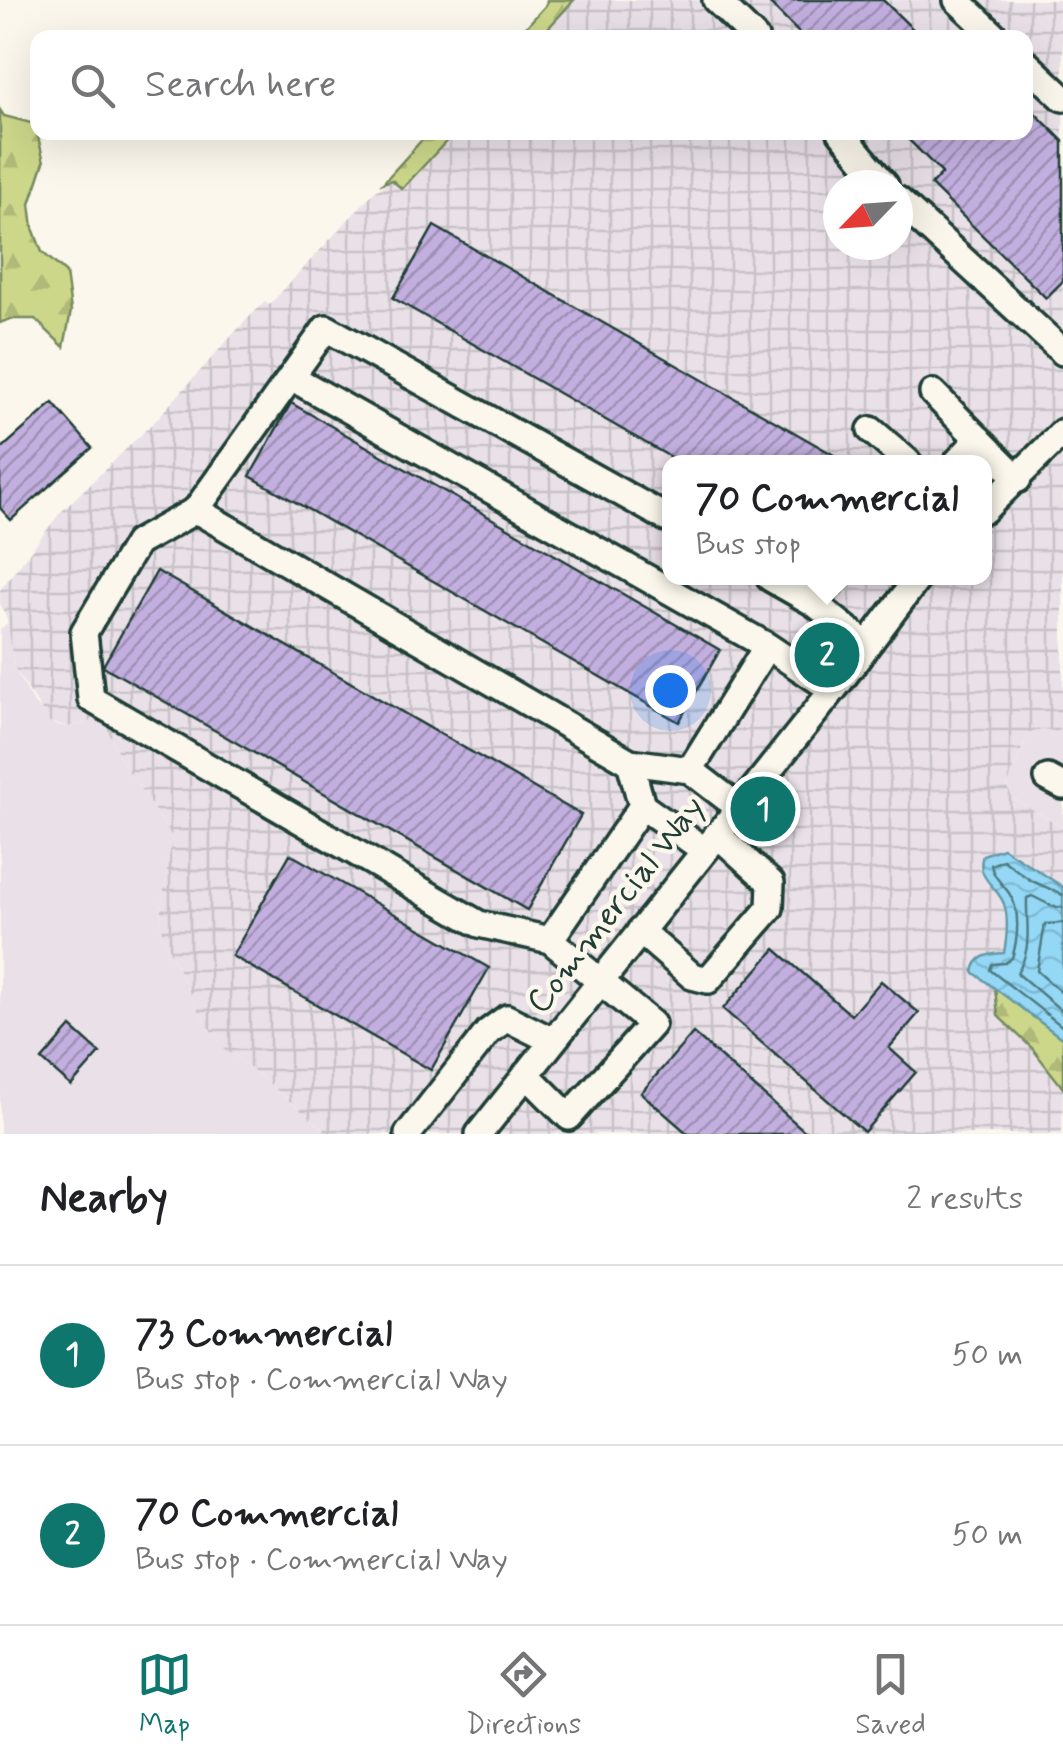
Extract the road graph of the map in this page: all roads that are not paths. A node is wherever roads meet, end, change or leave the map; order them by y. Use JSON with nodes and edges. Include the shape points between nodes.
{"nodes":[{"id":1,"x":716,"y":0,"type":"edge"},
{"id":2,"x":956,"y":0,"type":"edge"},
{"id":3,"x":747,"y":30,"type":"edge"},
{"id":4,"x":989,"y":30,"type":"edge"},
{"id":5,"x":1033,"y":70,"type":"edge"},
{"id":6,"x":1063,"y":98,"type":"edge"},
{"id":7,"x":848,"y":140,"type":"edge"},
{"id":8,"x":873,"y":170,"type":"edge"},
{"id":9,"x":913,"y":214,"type":"edge"},
{"id":10,"x":1063,"y":352,"type":"edge"},
{"id":11,"x":291,"y":377,"type":"junction"},
{"id":12,"x":934,"y":393,"type":"dead end"},
{"id":13,"x":871,"y":430,"type":"dead end"},
{"id":14,"x":1063,"y":432,"type":"edge"},
{"id":15,"x":978,"y":439,"type":"junction"},
{"id":16,"x":900,"y":455,"type":"edge"},
{"id":17,"x":963,"y":455,"type":"edge"},
{"id":18,"x":1018,"y":479,"type":"junction"},
{"id":19,"x":992,"y":503,"type":"edge"},
{"id":20,"x":196,"y":510,"type":"junction"},
{"id":21,"x":662,"y":516,"type":"edge"},
{"id":22,"x":783,"y":585,"type":"edge"},
{"id":23,"x":829,"y":585,"type":"edge"},
{"id":24,"x":913,"y":585,"type":"edge"},
{"id":25,"x":814,"y":602,"type":"junction"},
{"id":26,"x":867,"y":645,"type":"junction"},
{"id":27,"x":766,"y":646,"type":"junction"},
{"id":28,"x":833,"y":690,"type":"junction"},
{"id":29,"x":630,"y":762,"type":"junction"},
{"id":30,"x":690,"y":770,"type":"junction"},
{"id":31,"x":642,"y":806,"type":"junction"},
{"id":32,"x":738,"y":808,"type":"junction"},
{"id":33,"x":711,"y":842,"type":"junction"},
{"id":34,"x":640,"y":931,"type":"junction"},
{"id":35,"x":550,"y":940,"type":"junction"},
{"id":36,"x":600,"y":981,"type":"junction"},
{"id":37,"x":553,"y":1041,"type":"junction"},
{"id":38,"x":526,"y":1074,"type":"junction"},
{"id":39,"x":578,"y":1126,"type":"edge"},
{"id":40,"x":488,"y":1130,"type":"edge"},
{"id":41,"x":408,"y":1134,"type":"edge"}],
"edges":[{"from":1,"to":3,"type":"street"},
{"from":2,"to":4,"type":"street"},
{"from":5,"to":6,"type":"street"},
{"from":7,"to":8,"type":"street"},
{"from":9,"to":10,"type":"street"},
{"from":11,"to":20,"type":"street"},
{"from":11,"to":21,"type":"street","via":[[326,328]]},
{"from":11,"to":27,"type":"street"},
{"from":12,"to":15,"type":"street"},
{"from":13,"to":16,"type":"street"},
{"from":14,"to":18,"type":"street"},
{"from":15,"to":17,"type":"street"},
{"from":15,"to":18,"type":"street"},
{"from":18,"to":19,"type":"street"},
{"from":20,"to":29,"type":"street"},
{"from":20,"to":35,"type":"street","via":[[137,543],[84,632],[91,699],[480,924]]},
{"from":22,"to":25,"type":"street"},
{"from":23,"to":25,"type":"street"},
{"from":24,"to":26,"type":"street","name":"Commercial Way"},
{"from":25,"to":26,"type":"street"},
{"from":26,"to":28,"type":"street","name":"Commercial Way"},
{"from":27,"to":28,"type":"street"},
{"from":27,"to":30,"type":"street"},
{"from":28,"to":32,"type":"street","name":"Commercial Way"},
{"from":29,"to":30,"type":"street"},
{"from":29,"to":31,"type":"street"},
{"from":30,"to":32,"type":"street"},
{"from":31,"to":33,"type":"street"},
{"from":31,"to":35,"type":"street"},
{"from":32,"to":33,"type":"street","name":"Commercial Way"},
{"from":33,"to":34,"type":"street","name":"Commercial Way"},
{"from":33,"to":34,"type":"street","via":[[772,883],[770,908],[708,980],[692,976]]},
{"from":34,"to":36,"type":"street","name":"Commercial Way"},
{"from":35,"to":36,"type":"street"},
{"from":36,"to":37,"type":"street","name":"Commercial Way"},
{"from":36,"to":39,"type":"street","via":[[652,1024]]},
{"from":37,"to":38,"type":"street","name":"Commercial Way"},
{"from":37,"to":41,"type":"street","via":[[507,1018],[488,1032]]},
{"from":38,"to":39,"type":"street"},
{"from":38,"to":40,"type":"street","name":"Commercial Way"}]}
